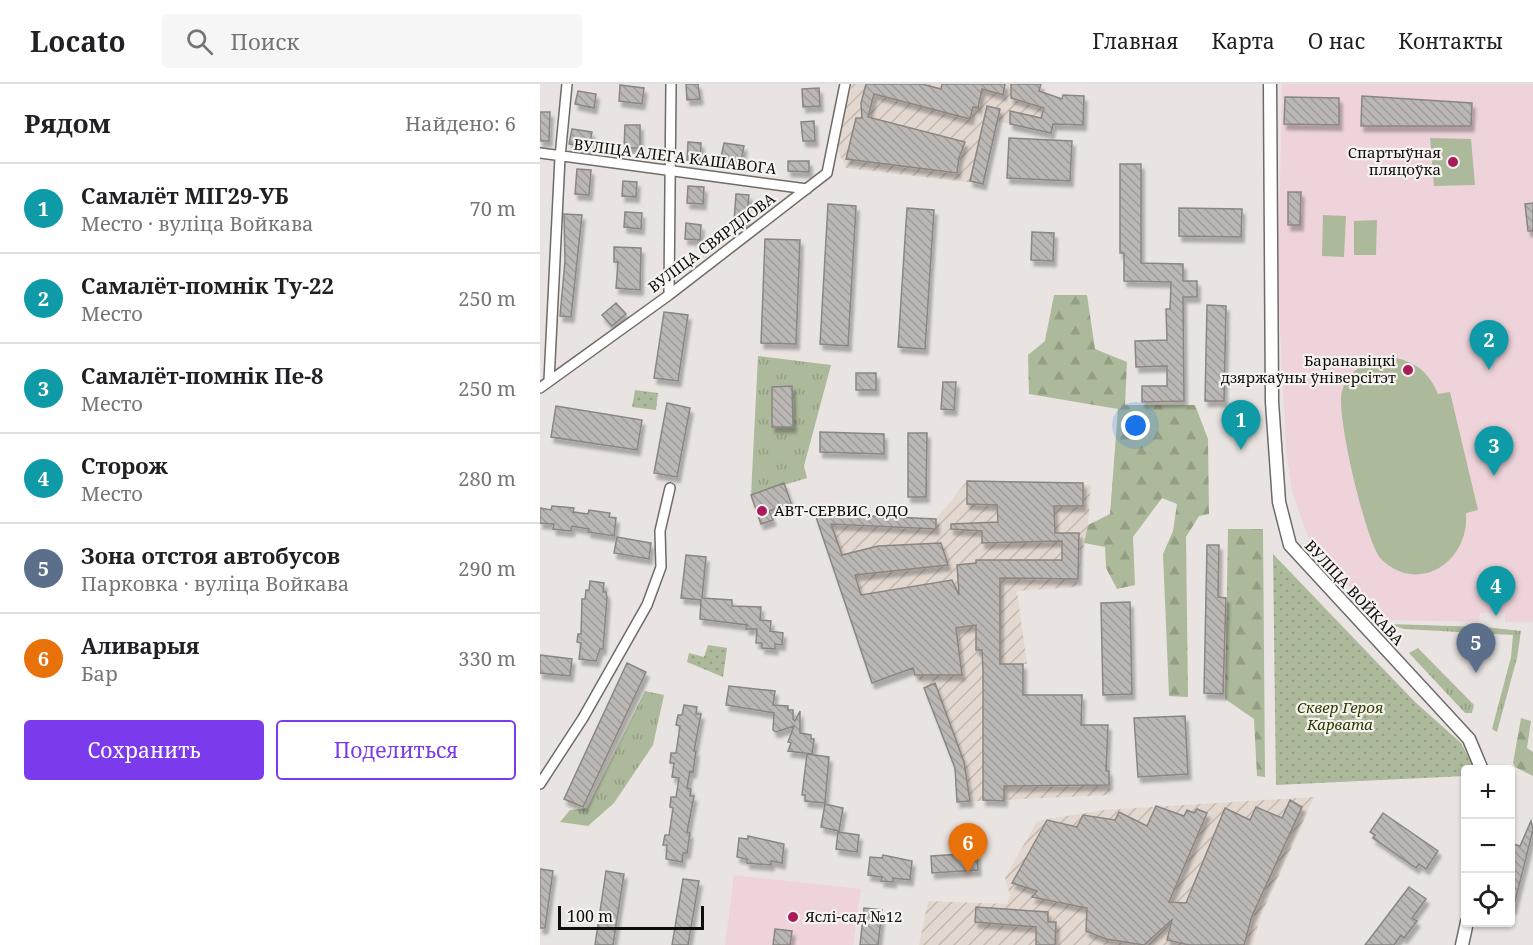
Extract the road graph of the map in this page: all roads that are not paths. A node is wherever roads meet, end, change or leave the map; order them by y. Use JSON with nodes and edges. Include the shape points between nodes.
{"nodes":[{"id":1,"x":567,"y":84,"type":"edge"},
{"id":2,"x":671,"y":84,"type":"edge"},
{"id":3,"x":845,"y":84,"type":"edge"},
{"id":4,"x":1270,"y":84,"type":"edge"},
{"id":5,"x":540,"y":153,"type":"edge"},
{"id":6,"x":560,"y":157,"type":"junction"},
{"id":7,"x":670,"y":171,"type":"junction"},
{"id":8,"x":807,"y":189,"type":"junction"},
{"id":9,"x":669,"y":295,"type":"junction"},
{"id":10,"x":546,"y":377,"type":"edge"},
{"id":11,"x":540,"y":388,"type":"edge"},
{"id":12,"x":670,"y":488,"type":"dead end"},
{"id":13,"x":1480,"y":765,"type":"edge"},
{"id":14,"x":540,"y":784,"type":"edge"},
{"id":15,"x":1466,"y":927,"type":"edge"},
{"id":16,"x":1462,"y":945,"type":"edge"}],
"edges":[{"from":1,"to":6,"type":"street"},
{"from":2,"to":7,"type":"street"},
{"from":3,"to":8,"type":"street","name":"ВУЛІЦА СВЯРДЛОВА","via":[[827,173]]},
{"from":4,"to":13,"type":"main road","name":"ВУЛІЦА ВОЙКАВА","via":[[1272,402],[1279,502],[1290,545],[1469,739]]},
{"from":5,"to":6,"type":"street","name":"ВУЛІЦА АЛЕГА КАШАВОГА"},
{"from":6,"to":7,"type":"street","name":"ВУЛІЦА АЛЕГА КАШАВОГА"},
{"from":6,"to":10,"type":"street"},
{"from":7,"to":8,"type":"street","name":"ВУЛІЦА АЛЕГА КАШАВОГА"},
{"from":7,"to":9,"type":"street"},
{"from":8,"to":9,"type":"street","name":"ВУЛІЦА СВЯРДЛОВА"},
{"from":9,"to":10,"type":"street","name":"ВУЛІЦА СВЯРДЛОВА"},
{"from":10,"to":11,"type":"street","name":"ВУЛІЦА СВЯРДЛОВА"},
{"from":12,"to":14,"type":"street","via":[[660,531],[661,567],[648,605]]},
{"from":15,"to":16,"type":"main road"}]}
